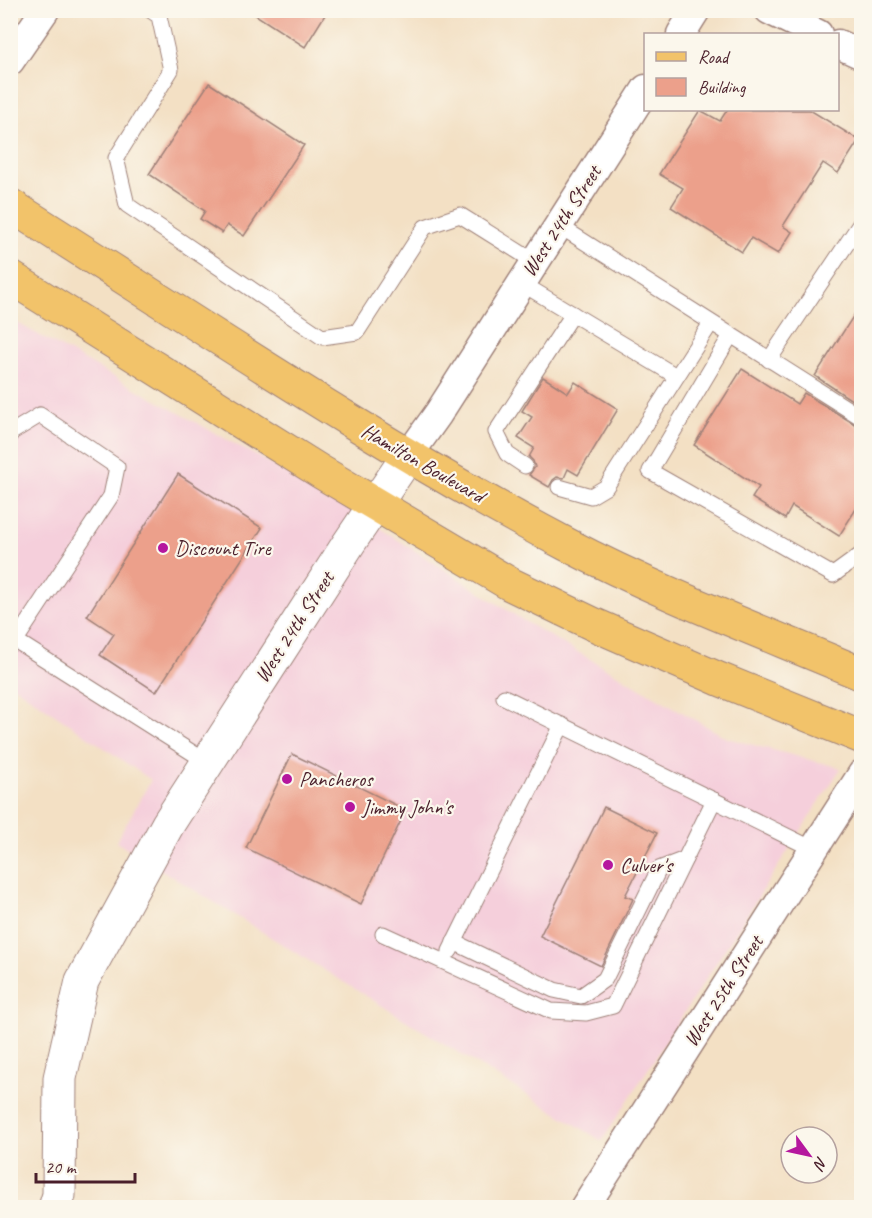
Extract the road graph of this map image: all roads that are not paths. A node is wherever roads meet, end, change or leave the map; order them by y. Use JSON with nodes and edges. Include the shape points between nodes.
{"nodes":[{"id":1,"x":45,"y":10,"type":"edge"},
{"id":2,"x":150,"y":10,"type":"edge"},
{"id":3,"x":696,"y":10,"type":"edge"},
{"id":4,"x":769,"y":10,"type":"edge"},
{"id":5,"x":682,"y":33,"type":"edge"},
{"id":6,"x":816,"y":33,"type":"edge"},
{"id":7,"x":839,"y":45,"type":"edge"},
{"id":8,"x":861,"y":56,"type":"edge"},
{"id":9,"x":10,"y":61,"type":"edge"},
{"id":10,"x":644,"y":91,"type":"edge"},
{"id":11,"x":10,"y":205,"type":"edge"},
{"id":12,"x":861,"y":221,"type":"edge"},
{"id":13,"x":558,"y":225,"type":"junction"},
{"id":14,"x":528,"y":272,"type":"junction"},
{"id":15,"x":10,"y":278,"type":"edge"},
{"id":16,"x":573,"y":314,"type":"junction"},
{"id":17,"x":711,"y":323,"type":"junction"},
{"id":18,"x":731,"y":335,"type":"junction"},
{"id":19,"x":769,"y":360,"type":"junction"},
{"id":20,"x":676,"y":376,"type":"junction"},
{"id":21,"x":861,"y":418,"type":"edge"},
{"id":22,"x":10,"y":435,"type":"edge"},
{"id":23,"x":408,"y":456,"type":"junction"},
{"id":24,"x":525,"y":466,"type":"dead end"},
{"id":25,"x":559,"y":488,"type":"dead end"},
{"id":26,"x":375,"y":505,"type":"junction"},
{"id":27,"x":861,"y":554,"type":"edge"},
{"id":28,"x":13,"y":638,"type":"edge"},
{"id":29,"x":861,"y":674,"type":"edge"},
{"id":30,"x":504,"y":697,"type":"dead end"},
{"id":31,"x":562,"y":725,"type":"junction"},
{"id":32,"x":861,"y":736,"type":"edge"},
{"id":33,"x":207,"y":762,"type":"junction"},
{"id":34,"x":861,"y":774,"type":"edge"},
{"id":35,"x":714,"y":800,"type":"junction"},
{"id":36,"x":813,"y":849,"type":"junction"},
{"id":37,"x":685,"y":859,"type":"junction"},
{"id":38,"x":383,"y":934,"type":"dead end"},
{"id":39,"x":454,"y":942,"type":"junction"},
{"id":40,"x":445,"y":963,"type":"junction"},
{"id":41,"x":55,"y":1208,"type":"edge"},
{"id":42,"x":584,"y":1208,"type":"edge"}],
"edges":[{"from":1,"to":9,"type":"street"},
{"from":2,"to":14,"type":"lane","via":[[159,16],[171,70],[116,158],[127,205],[322,337],[357,332],[425,227],[460,215]]},
{"from":3,"to":5,"type":"street"},
{"from":4,"to":6,"type":"street"},
{"from":7,"to":8,"type":"street"},
{"from":10,"to":13,"type":"street","name":"West 24th Street"},
{"from":11,"to":23,"type":"main road","name":"Hamilton Boulevard"},
{"from":12,"to":19,"type":"lane"},
{"from":13,"to":14,"type":"street","name":"West 24th Street"},
{"from":13,"to":17,"type":"lane"},
{"from":14,"to":16,"type":"lane"},
{"from":14,"to":23,"type":"street","name":"West 24th Street"},
{"from":15,"to":26,"type":"main road"},
{"from":16,"to":20,"type":"lane"},
{"from":16,"to":24,"type":"lane","via":[[496,432],[507,454]]},
{"from":17,"to":18,"type":"lane"},
{"from":17,"to":20,"type":"lane"},
{"from":18,"to":19,"type":"lane"},
{"from":18,"to":27,"type":"lane","via":[[650,471],[833,575]]},
{"from":19,"to":21,"type":"lane"},
{"from":20,"to":25,"type":"lane","via":[[606,487],[591,496]]},
{"from":22,"to":28,"type":"lane","via":[[40,416],[117,467],[111,496]]},
{"from":23,"to":26,"type":"street","name":"West 24th Street"},
{"from":23,"to":29,"type":"main road","name":"Hamilton Boulevard","via":[[566,544],[644,582]]},
{"from":26,"to":32,"type":"main road","via":[[520,589],[709,675]]},
{"from":26,"to":33,"type":"street","name":"West 24th Street"},
{"from":28,"to":33,"type":"lane"},
{"from":30,"to":31,"type":"lane"},
{"from":31,"to":35,"type":"lane"},
{"from":31,"to":39,"type":"lane"},
{"from":33,"to":41,"type":"street","name":"West 24th Street","via":[[168,824],[82,981],[60,1078],[59,1196]]},
{"from":34,"to":36,"type":"street","name":"West 25th Street"},
{"from":35,"to":36,"type":"lane"},
{"from":35,"to":37,"type":"lane"},
{"from":36,"to":42,"type":"street","name":"West 25th Street"},
{"from":37,"to":39,"type":"lane","via":[[660,869],[605,979],[581,996],[554,990]]},
{"from":37,"to":40,"type":"lane","via":[[613,1006],[586,1013],[551,1011]]},
{"from":38,"to":40,"type":"lane"},
{"from":39,"to":40,"type":"lane"}]}
